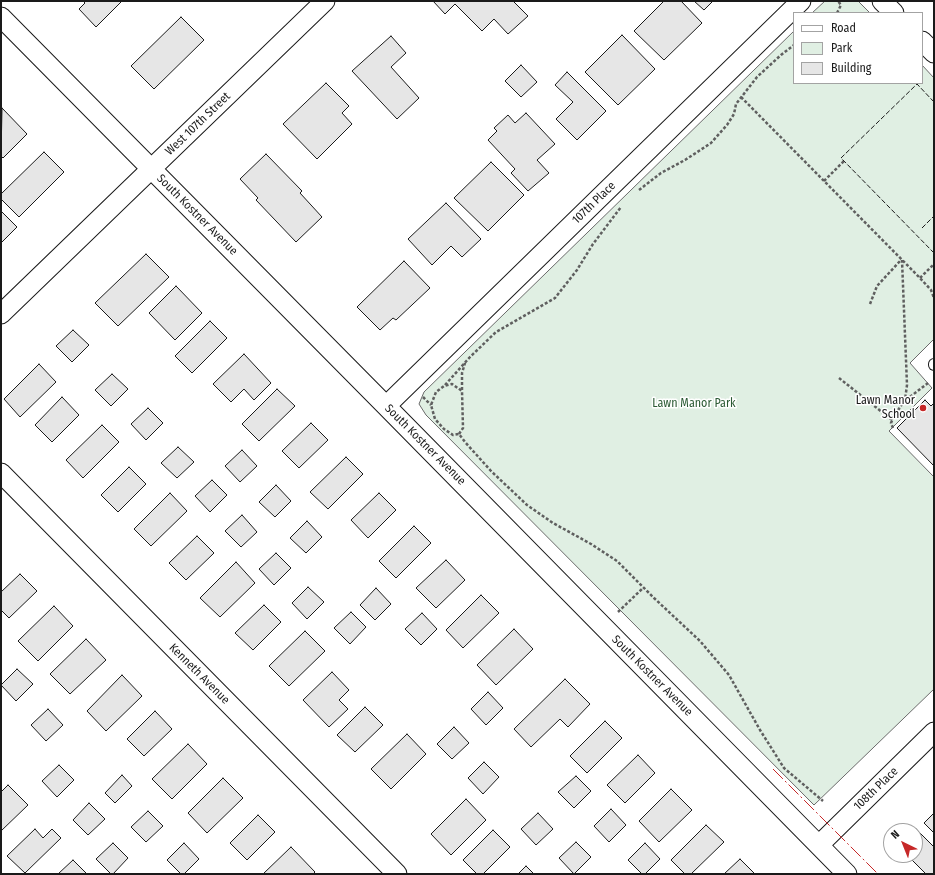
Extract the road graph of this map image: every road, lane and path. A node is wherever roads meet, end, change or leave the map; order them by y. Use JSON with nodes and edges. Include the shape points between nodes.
{"nodes":[{"id":1,"x":325,"y":1,"type":"edge"},
{"id":2,"x":800,"y":1,"type":"edge"},
{"id":3,"x":838,"y":1,"type":"edge"},
{"id":4,"x":882,"y":1,"type":"edge"},
{"id":5,"x":838,"y":12,"type":"edge"},
{"id":6,"x":893,"y":12,"type":"edge"},
{"id":7,"x":1,"y":17,"type":"edge"},
{"id":8,"x":923,"y":42,"type":"edge"},
{"id":9,"x":793,"y":47,"type":"edge"},
{"id":10,"x":934,"y":53,"type":"edge"},
{"id":11,"x":741,"y":97,"type":"junction"},
{"id":12,"x":844,"y":161,"type":"dead end"},
{"id":13,"x":152,"y":169,"type":"junction"},
{"id":14,"x":824,"y":181,"type":"junction"},
{"id":15,"x":633,"y":194,"type":"dead end"},
{"id":16,"x":624,"y":204,"type":"dead end"},
{"id":17,"x":902,"y":260,"type":"junction"},
{"id":18,"x":934,"y":264,"type":"edge"},
{"id":19,"x":920,"y":278,"type":"junction"},
{"id":20,"x":934,"y":298,"type":"edge"},
{"id":21,"x":870,"y":304,"type":"dead end"},
{"id":22,"x":1,"y":314,"type":"edge"},
{"id":23,"x":465,"y":363,"type":"junction"},
{"id":24,"x":839,"y":378,"type":"dead end"},
{"id":25,"x":928,"y":383,"type":"dead end"},
{"id":26,"x":444,"y":386,"type":"junction"},
{"id":27,"x":462,"y":390,"type":"junction"},
{"id":28,"x":419,"y":393,"type":"dead end"},
{"id":29,"x":905,"y":400,"type":"junction"},
{"id":30,"x":431,"y":405,"type":"junction"},
{"id":31,"x":386,"y":406,"type":"junction"},
{"id":32,"x":892,"y":420,"type":"junction"},
{"id":33,"x":893,"y":428,"type":"dead end"},
{"id":34,"x":460,"y":434,"type":"junction"},
{"id":35,"x":1,"y":473,"type":"edge"},
{"id":36,"x":643,"y":588,"type":"junction"},
{"id":37,"x":615,"y":615,"type":"dead end"},
{"id":38,"x":934,"y":732,"type":"edge"},
{"id":39,"x":823,"y":801,"type":"dead end"},
{"id":40,"x":819,"y":845,"type":"junction"},
{"id":41,"x":397,"y":874,"type":"edge"},
{"id":42,"x":847,"y":874,"type":"edge"}],
"edges":[{"from":1,"to":13,"type":"street","name":"West 107th Street"},
{"from":2,"to":31,"type":"street","name":"107th Place"},
{"from":3,"to":5,"type":"path","via":[[841,5]]},
{"from":4,"to":6,"type":"street"},
{"from":7,"to":13,"type":"street","name":"South Kostner Avenue"},
{"from":8,"to":10,"type":"street"},
{"from":9,"to":11,"type":"path","via":[[757,77]]},
{"from":11,"to":14,"type":"path"},
{"from":11,"to":15,"type":"path","via":[[727,125],[711,143],[661,173]]},
{"from":12,"to":14,"type":"path"},
{"from":13,"to":22,"type":"street","name":"West 107th Street"},
{"from":13,"to":31,"type":"street","name":"South Kostner Avenue"},
{"from":14,"to":17,"type":"path"},
{"from":16,"to":23,"type":"path","via":[[555,298],[496,332]]},
{"from":17,"to":19,"type":"path"},
{"from":17,"to":21,"type":"path","via":[[877,286]]},
{"from":17,"to":29,"type":"path","via":[[907,385]]},
{"from":18,"to":19,"type":"path"},
{"from":19,"to":20,"type":"path","via":[[931,290]]},
{"from":23,"to":26,"type":"path"},
{"from":23,"to":27,"type":"path"},
{"from":24,"to":32,"type":"path"},
{"from":25,"to":29,"type":"path"},
{"from":26,"to":27,"type":"path","via":[[452,384]]},
{"from":26,"to":30,"type":"path","via":[[436,392]]},
{"from":27,"to":34,"type":"path","via":[[463,428]]},
{"from":28,"to":30,"type":"path"},
{"from":29,"to":32,"type":"path"},
{"from":30,"to":34,"type":"path","via":[[435,419],[444,429],[453,435]]},
{"from":31,"to":40,"type":"street","name":"South Kostner Avenue"},
{"from":32,"to":33,"type":"path"},
{"from":34,"to":36,"type":"path","via":[[491,471],[527,505],[617,561]]},
{"from":35,"to":41,"type":"street","name":"Kenneth Avenue"},
{"from":36,"to":37,"type":"path"},
{"from":36,"to":39,"type":"path","via":[[700,641],[729,675],[784,768]]},
{"from":38,"to":40,"type":"street","name":"108th Place"},
{"from":40,"to":42,"type":"street","name":"South Kostner Avenue"}]}
